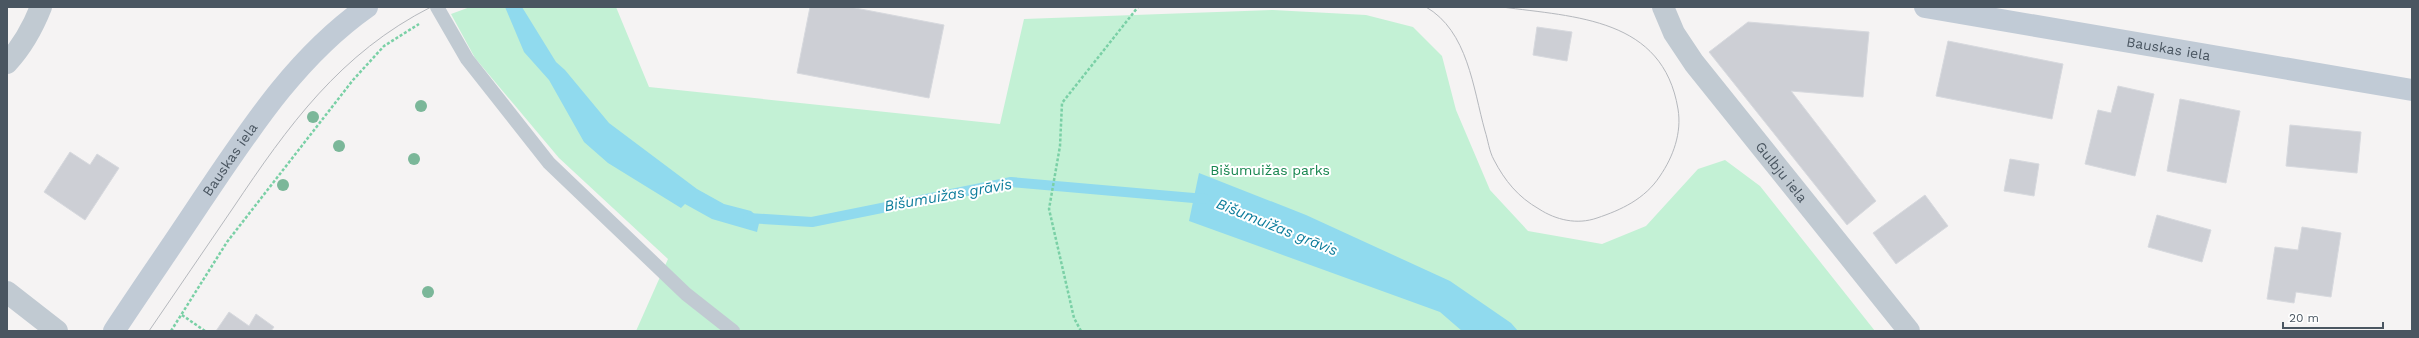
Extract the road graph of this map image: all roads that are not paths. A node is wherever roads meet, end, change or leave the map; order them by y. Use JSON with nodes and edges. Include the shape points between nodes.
{"nodes":[{"id":1,"x":40,"y":7,"type":"edge"},
{"id":2,"x":367,"y":7,"type":"edge"},
{"id":3,"x":1663,"y":7,"type":"edge"},
{"id":4,"x":1935,"y":8,"type":"edge"},
{"id":5,"x":439,"y":10,"type":"edge"},
{"id":6,"x":7,"y":63,"type":"edge"},
{"id":7,"x":2412,"y":90,"type":"edge"},
{"id":8,"x":7,"y":292,"type":"edge"},
{"id":9,"x":57,"y":331,"type":"edge"},
{"id":10,"x":114,"y":331,"type":"edge"},
{"id":11,"x":733,"y":331,"type":"edge"},
{"id":12,"x":1909,"y":331,"type":"edge"}],
"edges":[{"from":1,"to":6,"type":"street","via":[[34,25]]},
{"from":2,"to":10,"type":"street","name":"Bauskas iela","via":[[346,22],[298,66],[257,118]]},
{"from":3,"to":12,"type":"street","name":"Gulbju iela","via":[[1674,33],[1694,64]]},
{"from":4,"to":7,"type":"street","name":"Bauskas iela"},
{"from":5,"to":11,"type":"lane","via":[[467,59],[549,163],[686,294]]},
{"from":8,"to":9,"type":"street"}]}
